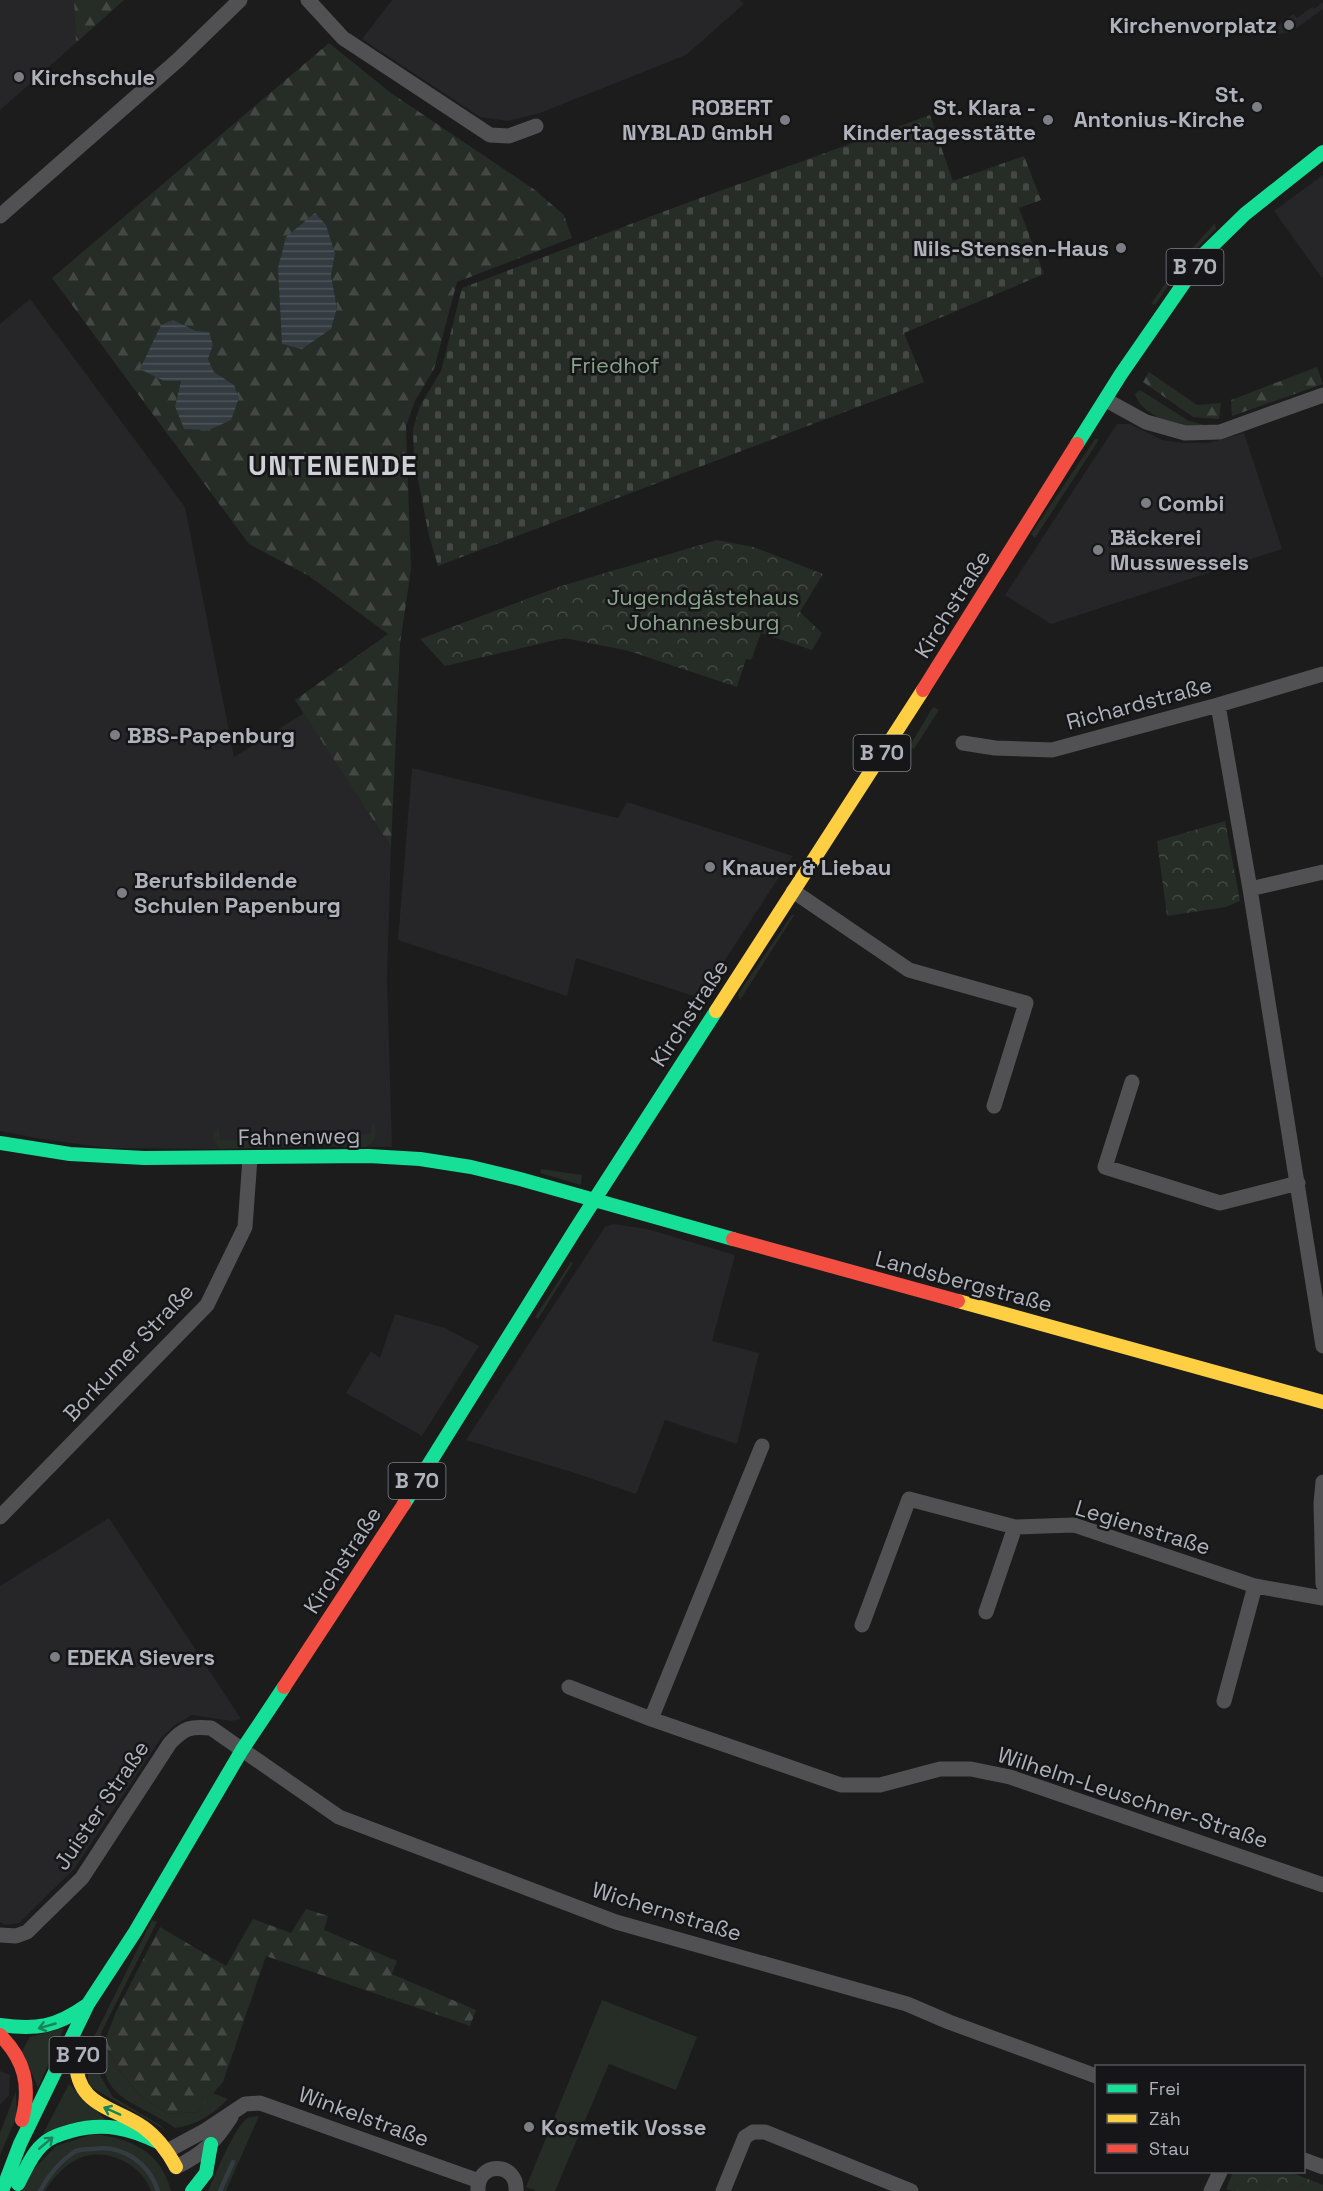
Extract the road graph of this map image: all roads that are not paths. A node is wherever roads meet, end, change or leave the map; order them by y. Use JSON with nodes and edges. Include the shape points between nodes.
{"nodes":[{"id":1,"x":240,"y":0,"type":"edge"},
{"id":2,"x":308,"y":0,"type":"edge"},
{"id":3,"x":536,"y":126,"type":"dead end"},
{"id":4,"x":1323,"y":152,"type":"edge"},
{"id":5,"x":0,"y":216,"type":"edge"},
{"id":6,"x":1323,"y":395,"type":"edge"},
{"id":7,"x":1106,"y":400,"type":"junction"},
{"id":8,"x":1323,"y":674,"type":"edge"},
{"id":9,"x":1218,"y":705,"type":"junction"},
{"id":10,"x":963,"y":743,"type":"dead end"},
{"id":11,"x":1323,"y":872,"type":"edge"},
{"id":12,"x":1250,"y":889,"type":"junction"},
{"id":13,"x":793,"y":891,"type":"junction"},
{"id":14,"x":1132,"y":1082,"type":"dead end"},
{"id":15,"x":994,"y":1106,"type":"dead end"},
{"id":16,"x":0,"y":1143,"type":"edge"},
{"id":17,"x":250,"y":1158,"type":"junction"},
{"id":18,"x":1298,"y":1183,"type":"junction"},
{"id":19,"x":594,"y":1201,"type":"junction"},
{"id":20,"x":1323,"y":1346,"type":"edge"},
{"id":21,"x":1323,"y":1402,"type":"edge"},
{"id":22,"x":762,"y":1446,"type":"dead end"},
{"id":23,"x":1323,"y":1482,"type":"edge"},
{"id":24,"x":0,"y":1516,"type":"edge"},
{"id":25,"x":1015,"y":1527,"type":"junction"},
{"id":26,"x":1323,"y":1584,"type":"edge"},
{"id":27,"x":1255,"y":1586,"type":"junction"},
{"id":28,"x":1323,"y":1598,"type":"edge"},
{"id":29,"x":986,"y":1612,"type":"dead end"},
{"id":30,"x":862,"y":1625,"type":"dead end"},
{"id":31,"x":568,"y":1687,"type":"dead end"},
{"id":32,"x":1224,"y":1701,"type":"dead end"},
{"id":33,"x":651,"y":1719,"type":"junction"},
{"id":34,"x":242,"y":1750,"type":"junction"},
{"id":35,"x":1323,"y":1885,"type":"edge"},
{"id":36,"x":135,"y":1932,"type":"junction"},
{"id":37,"x":0,"y":1935,"type":"edge"},
{"id":38,"x":88,"y":2004,"type":"junction"},
{"id":39,"x":0,"y":2025,"type":"edge"},
{"id":40,"x":0,"y":2035,"type":"edge"},
{"id":41,"x":76,"y":2058,"type":"junction"},
{"id":42,"x":1095,"y":2076,"type":"edge"},
{"id":43,"x":234,"y":2112,"type":"junction"},
{"id":44,"x":20,"y":2144,"type":"junction"},
{"id":45,"x":211,"y":2144,"type":"junction"},
{"id":46,"x":164,"y":2147,"type":"junction"},
{"id":47,"x":1305,"y":2160,"type":"edge"},
{"id":48,"x":1323,"y":2167,"type":"edge"},
{"id":49,"x":10,"y":2173,"type":"junction"},
{"id":50,"x":1220,"y":2173,"type":"edge"},
{"id":51,"x":183,"y":2182,"type":"edge"},
{"id":52,"x":478,"y":2186,"type":"edge"},
{"id":53,"x":2,"y":2191,"type":"edge"},
{"id":54,"x":14,"y":2191,"type":"edge"},
{"id":55,"x":516,"y":2191,"type":"edge"},
{"id":56,"x":723,"y":2191,"type":"edge"},
{"id":57,"x":911,"y":2191,"type":"edge"},
{"id":58,"x":1211,"y":2191,"type":"edge"}],
"edges":[{"from":1,"to":5,"type":"street","via":[[178,60]]},
{"from":2,"to":3,"type":"street","via":[[343,38],[490,135],[509,136]]},
{"from":4,"to":7,"type":"main road","name":"Kirchstraße","number":"B 70","via":[[1245,214],[1204,254]]},
{"from":6,"to":7,"type":"street","via":[[1220,432],[1185,433],[1146,422]]},
{"from":7,"to":13,"type":"main road","name":"Kirchstraße","number":"B 70"},
{"from":8,"to":9,"type":"street","name":"Richardstraße"},
{"from":9,"to":10,"type":"street","name":"Richardstraße","via":[[1052,750]]},
{"from":9,"to":12,"type":"street"},
{"from":11,"to":12,"type":"street"},
{"from":12,"to":18,"type":"street"},
{"from":13,"to":15,"type":"street","via":[[909,970],[1026,1003]]},
{"from":13,"to":19,"type":"main road","name":"Kirchstraße","number":"B 70"},
{"from":14,"to":18,"type":"street","via":[[1105,1167],[1220,1203]]},
{"from":16,"to":17,"type":"main road","name":"Fahnenweg","via":[[36,1151],[97,1155]]},
{"from":17,"to":19,"type":"main road","name":"Fahnenweg","via":[[382,1157],[428,1161],[533,1181]]},
{"from":17,"to":24,"type":"street","name":"Borkumer Straße","via":[[245,1227],[207,1305]]},
{"from":18,"to":20,"type":"street"},
{"from":19,"to":21,"type":"main road","name":"Landsbergstraße"},
{"from":19,"to":34,"type":"main road","name":"Kirchstraße","number":"B 70","via":[[381,1540]]},
{"from":22,"to":33,"type":"street"},
{"from":23,"to":26,"type":"street"},
{"from":25,"to":27,"type":"street","name":"Legienstraße","via":[[1074,1525]]},
{"from":25,"to":29,"type":"street"},
{"from":25,"to":30,"type":"street","name":"Legienstraße","via":[[909,1499]]},
{"from":27,"to":28,"type":"street","name":"Legienstraße"},
{"from":27,"to":32,"type":"street"},
{"from":31,"to":33,"type":"street","name":"Wilhelm-Leuschner-Straße"},
{"from":33,"to":35,"type":"street","name":"Wilhelm-Leuschner-Straße","via":[[841,1785],[880,1785],[940,1769],[971,1769],[1010,1777]]},
{"from":34,"to":36,"type":"main road","name":"Kirchstraße","number":"B 70"},
{"from":34,"to":37,"type":"street","name":"Juister Straße","via":[[211,1728],[195,1726],[180,1731],[82,1878],[27,1932]]},
{"from":34,"to":42,"type":"street","name":"Wichernstraße","via":[[339,1817],[616,1922],[907,2004]]},
{"from":36,"to":38,"type":"main road","name":"Kirchstraße","number":"B 70"},
{"from":36,"to":41,"type":"main road","name":"Kirchstraße","number":"B 70"},
{"from":38,"to":39,"type":"main road","one_way":true,"via":[[69,2018],[45,2027],[31,2030]]},
{"from":38,"to":44,"type":"main road","name":"Kirchstraße","number":"B 70"},
{"from":40,"to":44,"type":"main road","via":[[20,2058],[26,2072],[28,2092]]},
{"from":46,"to":41,"type":"main road","one_way":true,"via":[[146,2128],[89,2097],[77,2077]]},
{"from":41,"to":49,"type":"main road","name":"Kirchstraße","number":"B 70"},
{"from":43,"to":45,"type":"street"},
{"from":43,"to":46,"type":"street","name":"Winkelstraße","via":[[206,2130]]},
{"from":43,"to":52,"type":"street","name":"Winkelstraße","via":[[245,2104],[260,2103]]},
{"from":44,"to":49,"type":"main road","name":"Kirchstraße","number":"B 70"},
{"from":45,"to":51,"type":"street","via":[[197,2156]]},
{"from":45,"to":51,"type":"main road","via":[[206,2173]]},
{"from":46,"to":51,"type":"main road"},
{"from":54,"to":46,"type":"main road","one_way":true,"via":[[32,2157],[47,2141],[89,2125],[139,2133]]},
{"from":47,"to":48,"type":"street"},
{"from":49,"to":53,"type":"main road","number":"B 70"},
{"from":50,"to":58,"type":"street"},
{"from":52,"to":55,"type":"street","name":"Winkelstraße","via":[[487,2171],[499,2168],[515,2179]]},
{"from":56,"to":57,"type":"street","via":[[745,2137],[765,2132]]}]}
